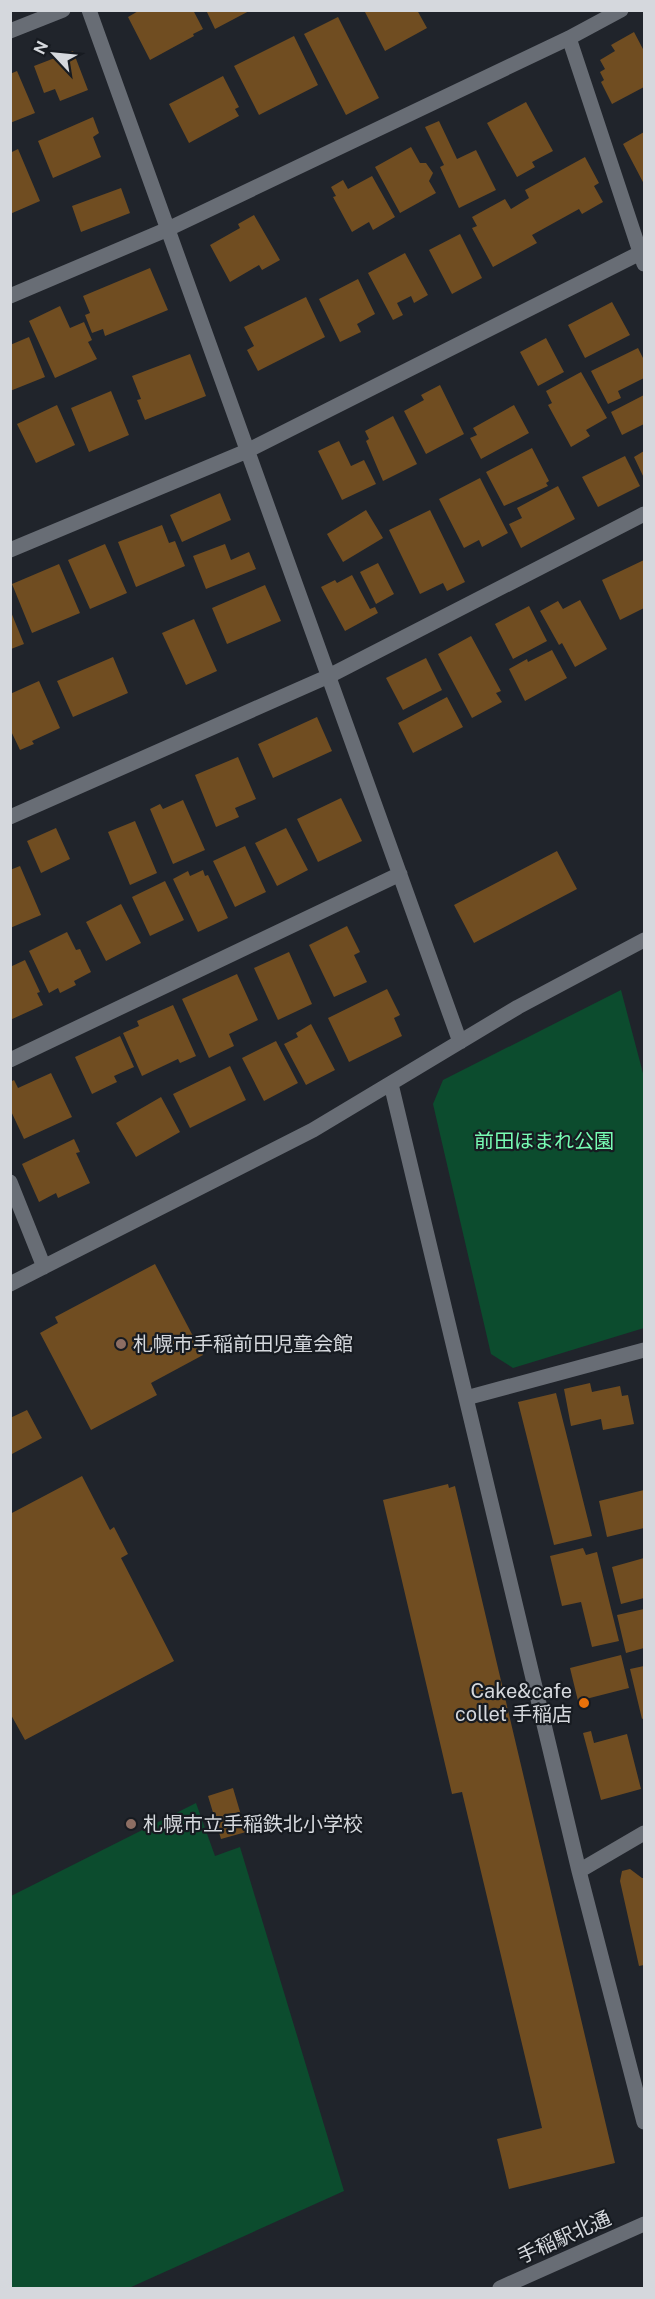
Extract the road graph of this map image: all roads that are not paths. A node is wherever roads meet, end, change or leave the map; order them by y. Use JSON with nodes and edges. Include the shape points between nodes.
{"nodes":[{"id":1,"x":63,"y":10,"type":"edge"},
{"id":2,"x":89,"y":10,"type":"edge"},
{"id":3,"x":621,"y":10,"type":"edge"},
{"id":4,"x":10,"y":31,"type":"edge"},
{"id":5,"x":569,"y":38,"type":"junction"},
{"id":6,"x":168,"y":229,"type":"junction"},
{"id":7,"x":643,"y":256,"type":"edge"},
{"id":8,"x":10,"y":296,"type":"edge"},
{"id":9,"x":248,"y":450,"type":"junction"},
{"id":10,"x":645,"y":514,"type":"edge"},
{"id":11,"x":10,"y":550,"type":"edge"},
{"id":12,"x":329,"y":676,"type":"junction"},
{"id":13,"x":10,"y":817,"type":"edge"},
{"id":14,"x":400,"y":874,"type":"junction"},
{"id":15,"x":645,"y":940,"type":"edge"},
{"id":16,"x":460,"y":1042,"type":"junction"},
{"id":17,"x":10,"y":1060,"type":"edge"},
{"id":18,"x":391,"y":1084,"type":"junction"},
{"id":19,"x":10,"y":1182,"type":"edge"},
{"id":20,"x":44,"y":1267,"type":"junction"},
{"id":21,"x":10,"y":1284,"type":"edge"},
{"id":22,"x":644,"y":1350,"type":"edge"},
{"id":23,"x":466,"y":1398,"type":"junction"},
{"id":24,"x":645,"y":1833,"type":"edge"},
{"id":25,"x":579,"y":1871,"type":"junction"},
{"id":26,"x":645,"y":2122,"type":"edge"},
{"id":27,"x":645,"y":2224,"type":"edge"},
{"id":28,"x":501,"y":2289,"type":"edge"}],
"edges":[{"from":1,"to":4,"type":"street"},
{"from":2,"to":6,"type":"street"},
{"from":3,"to":5,"type":"street"},
{"from":5,"to":6,"type":"street"},
{"from":5,"to":7,"type":"street"},
{"from":6,"to":8,"type":"street"},
{"from":6,"to":9,"type":"street"},
{"from":7,"to":9,"type":"street"},
{"from":9,"to":11,"type":"street"},
{"from":9,"to":12,"type":"street"},
{"from":10,"to":12,"type":"street"},
{"from":12,"to":13,"type":"street"},
{"from":12,"to":14,"type":"street"},
{"from":14,"to":16,"type":"street"},
{"from":14,"to":17,"type":"street"},
{"from":15,"to":16,"type":"street"},
{"from":16,"to":18,"type":"street"},
{"from":18,"to":20,"type":"street","via":[[313,1130]]},
{"from":18,"to":23,"type":"street"},
{"from":19,"to":20,"type":"street"},
{"from":20,"to":21,"type":"street"},
{"from":22,"to":23,"type":"street"},
{"from":23,"to":25,"type":"street"},
{"from":24,"to":25,"type":"street"},
{"from":25,"to":26,"type":"street"},
{"from":27,"to":28,"type":"street","name":"手稲駅北通"}]}
